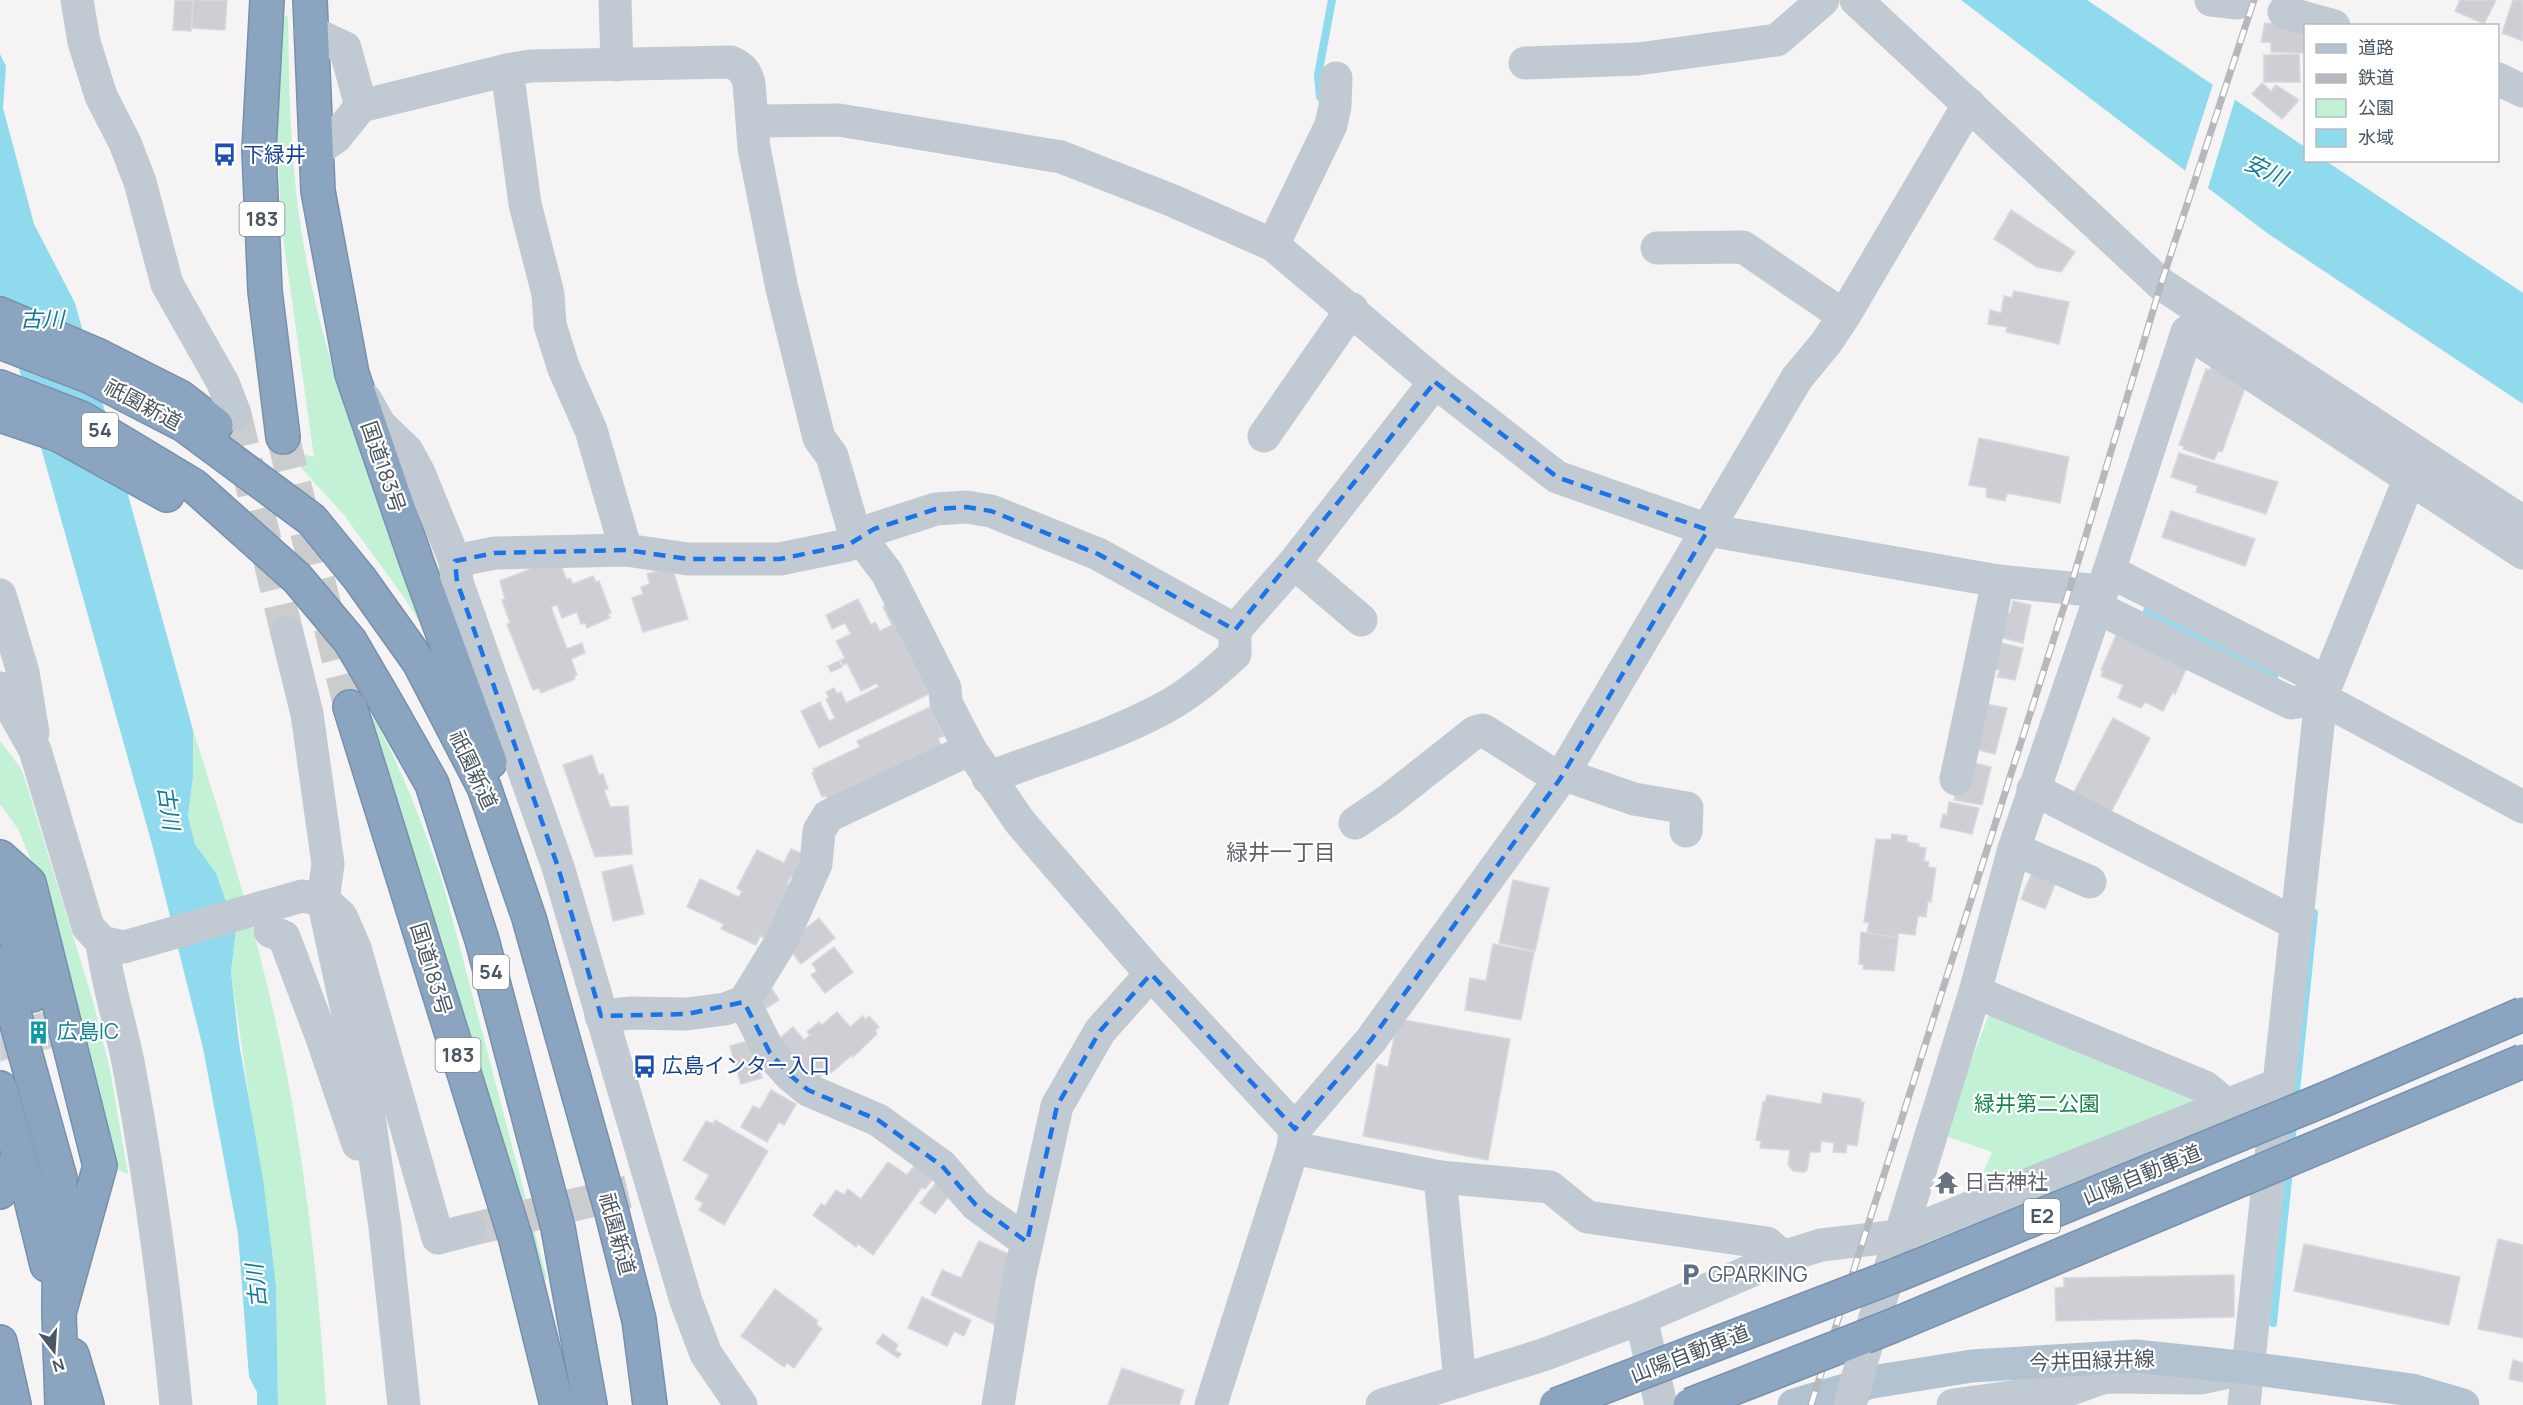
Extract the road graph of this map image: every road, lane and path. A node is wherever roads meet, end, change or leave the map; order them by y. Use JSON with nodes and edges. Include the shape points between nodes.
{"nodes":[{"id":1,"x":77,"y":0,"type":"edge"},
{"id":2,"x":267,"y":0,"type":"edge"},
{"id":3,"x":310,"y":0,"type":"edge"},
{"id":4,"x":615,"y":0,"type":"edge"},
{"id":5,"x":1823,"y":0,"type":"edge"},
{"id":6,"x":1856,"y":0,"type":"edge"},
{"id":7,"x":2284,"y":12,"type":"dead end"},
{"id":8,"x":2327,"y":24,"type":"edge"},
{"id":9,"x":311,"y":32,"type":"junction"},
{"id":10,"x":1525,"y":63,"type":"dead end"},
{"id":11,"x":617,"y":65,"type":"junction"},
{"id":12,"x":507,"y":70,"type":"junction"},
{"id":13,"x":1336,"y":78,"type":"dead end"},
{"id":14,"x":1969,"y":104,"type":"junction"},
{"id":15,"x":361,"y":106,"type":"junction"},
{"id":16,"x":753,"y":121,"type":"junction"},
{"id":17,"x":316,"y":151,"type":"junction"},
{"id":18,"x":1274,"y":245,"type":"junction"},
{"id":19,"x":1658,"y":248,"type":"dead end"},
{"id":20,"x":1352,"y":309,"type":"junction"},
{"id":21,"x":0,"y":314,"type":"edge"},
{"id":22,"x":1844,"y":316,"type":"junction"},
{"id":23,"x":0,"y":342,"type":"edge"},
{"id":24,"x":352,"y":374,"type":"junction"},
{"id":25,"x":1435,"y":382,"type":"junction"},
{"id":26,"x":0,"y":387,"type":"edge"},
{"id":27,"x":182,"y":411,"type":"junction"},
{"id":28,"x":235,"y":414,"type":"tunnel mouth"},
{"id":29,"x":0,"y":415,"type":"edge"},
{"id":30,"x":1264,"y":436,"type":"dead end"},
{"id":31,"x":283,"y":437,"type":"tunnel mouth"},
{"id":32,"x":2409,"y":480,"type":"junction"},
{"id":33,"x":196,"y":499,"type":"junction"},
{"id":34,"x":2523,"y":522,"type":"edge"},
{"id":35,"x":1708,"y":531,"type":"junction"},
{"id":36,"x":860,"y":539,"type":"junction"},
{"id":37,"x":626,"y":550,"type":"junction"},
{"id":38,"x":2523,"y":553,"type":"edge"},
{"id":39,"x":455,"y":561,"type":"junction"},
{"id":40,"x":1293,"y":563,"type":"junction"},
{"id":41,"x":1998,"y":581,"type":"junction"},
{"id":42,"x":2102,"y":590,"type":"junction"},
{"id":43,"x":0,"y":595,"type":"edge"},
{"id":44,"x":1361,"y":620,"type":"dead end"},
{"id":45,"x":1235,"y":630,"type":"junction"},
{"id":46,"x":287,"y":633,"type":"tunnel mouth"},
{"id":47,"x":0,"y":688,"type":"edge"},
{"id":48,"x":2321,"y":698,"type":"junction"},
{"id":49,"x":350,"y":707,"type":"tunnel mouth"},
{"id":50,"x":970,"y":749,"type":"junction"},
{"id":51,"x":35,"y":750,"type":"junction"},
{"id":52,"x":1561,"y":776,"type":"junction"},
{"id":53,"x":988,"y":777,"type":"junction"},
{"id":54,"x":1956,"y":779,"type":"dead end"},
{"id":55,"x":2033,"y":789,"type":"junction"},
{"id":56,"x":2523,"y":807,"type":"edge"},
{"id":57,"x":1355,"y":823,"type":"dead end"},
{"id":58,"x":1686,"y":831,"type":"dead end"},
{"id":59,"x":2014,"y":849,"type":"junction"},
{"id":60,"x":0,"y":857,"type":"edge"},
{"id":61,"x":0,"y":879,"type":"edge"},
{"id":62,"x":2090,"y":882,"type":"dead end"},
{"id":63,"x":313,"y":898,"type":"junction"},
{"id":64,"x":530,"y":918,"type":"junction"},
{"id":65,"x":2295,"y":923,"type":"junction"},
{"id":66,"x":270,"y":931,"type":"dead end"},
{"id":67,"x":113,"y":945,"type":"junction"},
{"id":68,"x":0,"y":963,"type":"edge"},
{"id":69,"x":1151,"y":974,"type":"junction"},
{"id":70,"x":1975,"y":992,"type":"junction"},
{"id":71,"x":744,"y":1002,"type":"junction"},
{"id":72,"x":2523,"y":1014,"type":"edge"},
{"id":73,"x":601,"y":1016,"type":"junction"},
{"id":74,"x":0,"y":1020,"type":"edge"},
{"id":75,"x":2523,"y":1061,"type":"edge"},
{"id":76,"x":2277,"y":1085,"type":"junction"},
{"id":77,"x":0,"y":1088,"type":"edge"},
{"id":78,"x":2227,"y":1105,"type":"junction"},
{"id":79,"x":1294,"y":1138,"type":"junction"},
{"id":80,"x":376,"y":1166,"type":"junction"},
{"id":81,"x":0,"y":1172,"type":"edge"},
{"id":82,"x":1440,"y":1178,"type":"junction"},
{"id":83,"x":0,"y":1192,"type":"edge"},
{"id":84,"x":469,"y":1230,"type":"tunnel mouth"},
{"id":85,"x":1899,"y":1236,"type":"junction"},
{"id":86,"x":1027,"y":1242,"type":"junction"},
{"id":87,"x":1783,"y":1257,"type":"junction"},
{"id":88,"x":59,"y":1313,"type":"junction"},
{"id":89,"x":1641,"y":1318,"type":"junction"},
{"id":90,"x":0,"y":1342,"type":"edge"},
{"id":91,"x":2249,"y":1368,"type":"junction"},
{"id":92,"x":1460,"y":1381,"type":"junction"},
{"id":93,"x":14,"y":1405,"type":"edge"},
{"id":94,"x":62,"y":1405,"type":"edge"},
{"id":95,"x":87,"y":1405,"type":"edge"},
{"id":96,"x":176,"y":1405,"type":"edge"},
{"id":97,"x":404,"y":1405,"type":"edge"},
{"id":98,"x":557,"y":1405,"type":"edge"},
{"id":99,"x":590,"y":1405,"type":"edge"},
{"id":100,"x":650,"y":1405,"type":"edge"},
{"id":101,"x":741,"y":1405,"type":"edge"},
{"id":102,"x":998,"y":1405,"type":"edge"},
{"id":103,"x":1211,"y":1405,"type":"edge"},
{"id":104,"x":1383,"y":1405,"type":"edge"},
{"id":105,"x":1556,"y":1405,"type":"edge"},
{"id":106,"x":1661,"y":1405,"type":"edge"},
{"id":107,"x":1690,"y":1405,"type":"edge"},
{"id":108,"x":1794,"y":1405,"type":"edge"},
{"id":109,"x":1850,"y":1405,"type":"edge"},
{"id":110,"x":1953,"y":1405,"type":"edge"},
{"id":111,"x":2244,"y":1405,"type":"edge"},
{"id":112,"x":2463,"y":1405,"type":"edge"}],
"edges":[{"from":1,"to":28,"type":"street","via":[[84,42],[101,96],[140,182],[167,284],[223,383]]},
{"from":2,"to":31,"type":"highway","number":"183","via":[[259,150],[265,291]]},
{"from":3,"to":9,"type":"highway","name":"国道183号"},
{"from":4,"to":11,"type":"street"},
{"from":5,"to":10,"type":"street","via":[[1778,40],[1638,59]]},
{"from":6,"to":14,"type":"street"},
{"from":7,"to":8,"type":"street"},
{"from":9,"to":15,"type":"street","via":[[345,48]]},
{"from":9,"to":17,"type":"highway","name":"国道183号"},
{"from":11,"to":12,"type":"street"},
{"from":11,"to":16,"type":"street","via":[[731,62],[747,74]]},
{"from":12,"to":15,"type":"street"},
{"from":12,"to":37,"type":"street","via":[[525,204],[548,294],[550,324],[564,369],[591,430]]},
{"from":13,"to":18,"type":"street","via":[[1331,124]]},
{"from":14,"to":22,"type":"street"},
{"from":14,"to":34,"type":"street","via":[[2161,284]]},
{"from":15,"to":17,"type":"street","via":[[336,137]]},
{"from":16,"to":18,"type":"street","via":[[838,120],[1061,157]]},
{"from":16,"to":36,"type":"street","via":[[754,148],[782,289],[819,438],[832,456],[853,528]]},
{"from":17,"to":24,"type":"highway","name":"国道183号","via":[[318,191]]},
{"from":18,"to":20,"type":"street"},
{"from":19,"to":22,"type":"street","via":[[1743,247]]},
{"from":20,"to":25,"type":"street"},
{"from":20,"to":30,"type":"street"},
{"from":21,"to":27,"type":"highway","via":[[97,355]]},
{"from":22,"to":35,"type":"street","via":[[1797,378]]},
{"from":23,"to":27,"type":"highway","name":"祇園新道","number":"54"},
{"from":24,"to":39,"type":"street","via":[[380,425],[407,451]]},
{"from":24,"to":64,"type":"highway","name":"国道183号","via":[[488,756]]},
{"from":25,"to":35,"type":"street","via":[[1557,477]]},
{"from":25,"to":40,"type":"street"},
{"from":26,"to":33,"type":"highway","name":"祇園新道","number":"54","via":[[81,418]]},
{"from":27,"to":64,"type":"highway","name":"祇園新道","number":"54","via":[[312,520],[419,662],[484,787]]},
{"from":29,"to":33,"type":"highway","via":[[59,435]]},
{"from":32,"to":38,"type":"street"},
{"from":32,"to":42,"type":"street","via":[[2187,332]]},
{"from":32,"to":48,"type":"street"},
{"from":33,"to":99,"type":"highway","name":"祇園新道","number":"54","via":[[297,578],[350,641],[432,784],[482,940],[558,1228]]},
{"from":35,"to":41,"type":"street"},
{"from":35,"to":52,"type":"street"},
{"from":36,"to":37,"type":"street","via":[[780,559],[688,559]]},
{"from":36,"to":45,"type":"street","via":[[874,530],[936,509],[966,507],[991,511],[1098,554]]},
{"from":36,"to":50,"type":"street","via":[[900,596]]},
{"from":37,"to":39,"type":"street","via":[[495,552]]},
{"from":39,"to":73,"type":"street","via":[[457,582],[558,867]]},
{"from":40,"to":44,"type":"street"},
{"from":40,"to":45,"type":"street"},
{"from":41,"to":42,"type":"street"},
{"from":41,"to":54,"type":"street"},
{"from":42,"to":48,"type":"street","via":[[2291,704]]},
{"from":42,"to":55,"type":"street"},
{"from":43,"to":51,"type":"street","via":[[23,672]]},
{"from":45,"to":53,"type":"street","via":[[1236,654],[1163,709]]},
{"from":46,"to":63,"type":"street","via":[[307,714],[328,864]]},
{"from":47,"to":51,"type":"street"},
{"from":48,"to":56,"type":"street"},
{"from":48,"to":65,"type":"street"},
{"from":49,"to":98,"type":"highway","name":"国道183号","number":"183","via":[[516,1240]]},
{"from":50,"to":53,"type":"street"},
{"from":50,"to":71,"type":"street","via":[[828,816],[819,831],[816,864],[782,940]]},
{"from":51,"to":67,"type":"street","via":[[88,927]]},
{"from":52,"to":57,"type":"street","via":[[1483,730],[1475,732]]},
{"from":52,"to":58,"type":"street","via":[[1634,799],[1687,808]]},
{"from":52,"to":79,"type":"street","via":[[1371,1040]]},
{"from":53,"to":69,"type":"street","via":[[1020,822]]},
{"from":55,"to":59,"type":"street"},
{"from":55,"to":65,"type":"street"},
{"from":59,"to":62,"type":"street"},
{"from":59,"to":70,"type":"street"},
{"from":60,"to":88,"type":"highway","via":[[29,883],[100,1166]]},
{"from":61,"to":88,"type":"highway","via":[[80,1173]]},
{"from":63,"to":67,"type":"street"},
{"from":63,"to":80,"type":"street","via":[[367,1102]]},
{"from":63,"to":84,"type":"street","via":[[341,916],[355,948],[438,1238]]},
{"from":64,"to":100,"type":"highway","name":"祇園新道","number":"54","via":[[639,1320]]},
{"from":65,"to":76,"type":"street"},
{"from":66,"to":80,"type":"street","via":[[284,937],[363,1161]]},
{"from":67,"to":96,"type":"street","via":[[106,976],[129,1065],[163,1272]]},
{"from":68,"to":88,"type":"highway","via":[[60,1178]]},
{"from":69,"to":79,"type":"street"},
{"from":69,"to":86,"type":"street","via":[[1100,1031],[1057,1106]]},
{"from":70,"to":78,"type":"street","via":[[2205,1087]]},
{"from":70,"to":85,"type":"street"},
{"from":71,"to":73,"type":"street","via":[[687,1014]]},
{"from":71,"to":86,"type":"street","via":[[770,1053],[791,1076],[808,1090],[878,1120],[942,1166],[976,1205]]},
{"from":72,"to":105,"type":"highway","name":"山陽自動車道","number":"E2","bridge":true,"via":[[1899,1274]]},
{"from":73,"to":101,"type":"street","via":[[640,1190],[706,1354]]},
{"from":74,"to":88,"type":"highway","via":[[43,1182]]},
{"from":75,"to":107,"type":"highway","name":"山陽自動車道","number":"E2","bridge":true,"via":[[1903,1321]]},
{"from":76,"to":78,"type":"street"},
{"from":76,"to":91,"type":"street"},
{"from":77,"to":88,"type":"highway"},
{"from":78,"to":85,"type":"street"},
{"from":79,"to":82,"type":"street"},
{"from":79,"to":103,"type":"street"},
{"from":80,"to":97,"type":"street"},
{"from":81,"to":83,"type":"highway"},
{"from":82,"to":87,"type":"street","via":[[1550,1187],[1587,1217],[1767,1243]]},
{"from":82,"to":92,"type":"street"},
{"from":85,"to":87,"type":"street","via":[[1821,1245]]},
{"from":85,"to":109,"type":"street","bridge":true},
{"from":86,"to":102,"type":"street"},
{"from":87,"to":89,"type":"street"},
{"from":88,"to":94,"type":"highway"},
{"from":88,"to":95,"type":"highway"},
{"from":89,"to":92,"type":"street"},
{"from":89,"to":106,"type":"street"},
{"from":90,"to":93,"type":"highway"},
{"from":91,"to":108,"type":"main road","name":"今井田緑井線","via":[[2136,1356],[1972,1366],[1872,1382]]},
{"from":91,"to":110,"type":"street","via":[[2200,1378],[2105,1377],[2071,1389]]},
{"from":91,"to":111,"type":"street"},
{"from":91,"to":112,"type":"main road","name":"今井田緑井線","via":[[2412,1390]]},
{"from":92,"to":104,"type":"street"}]}
